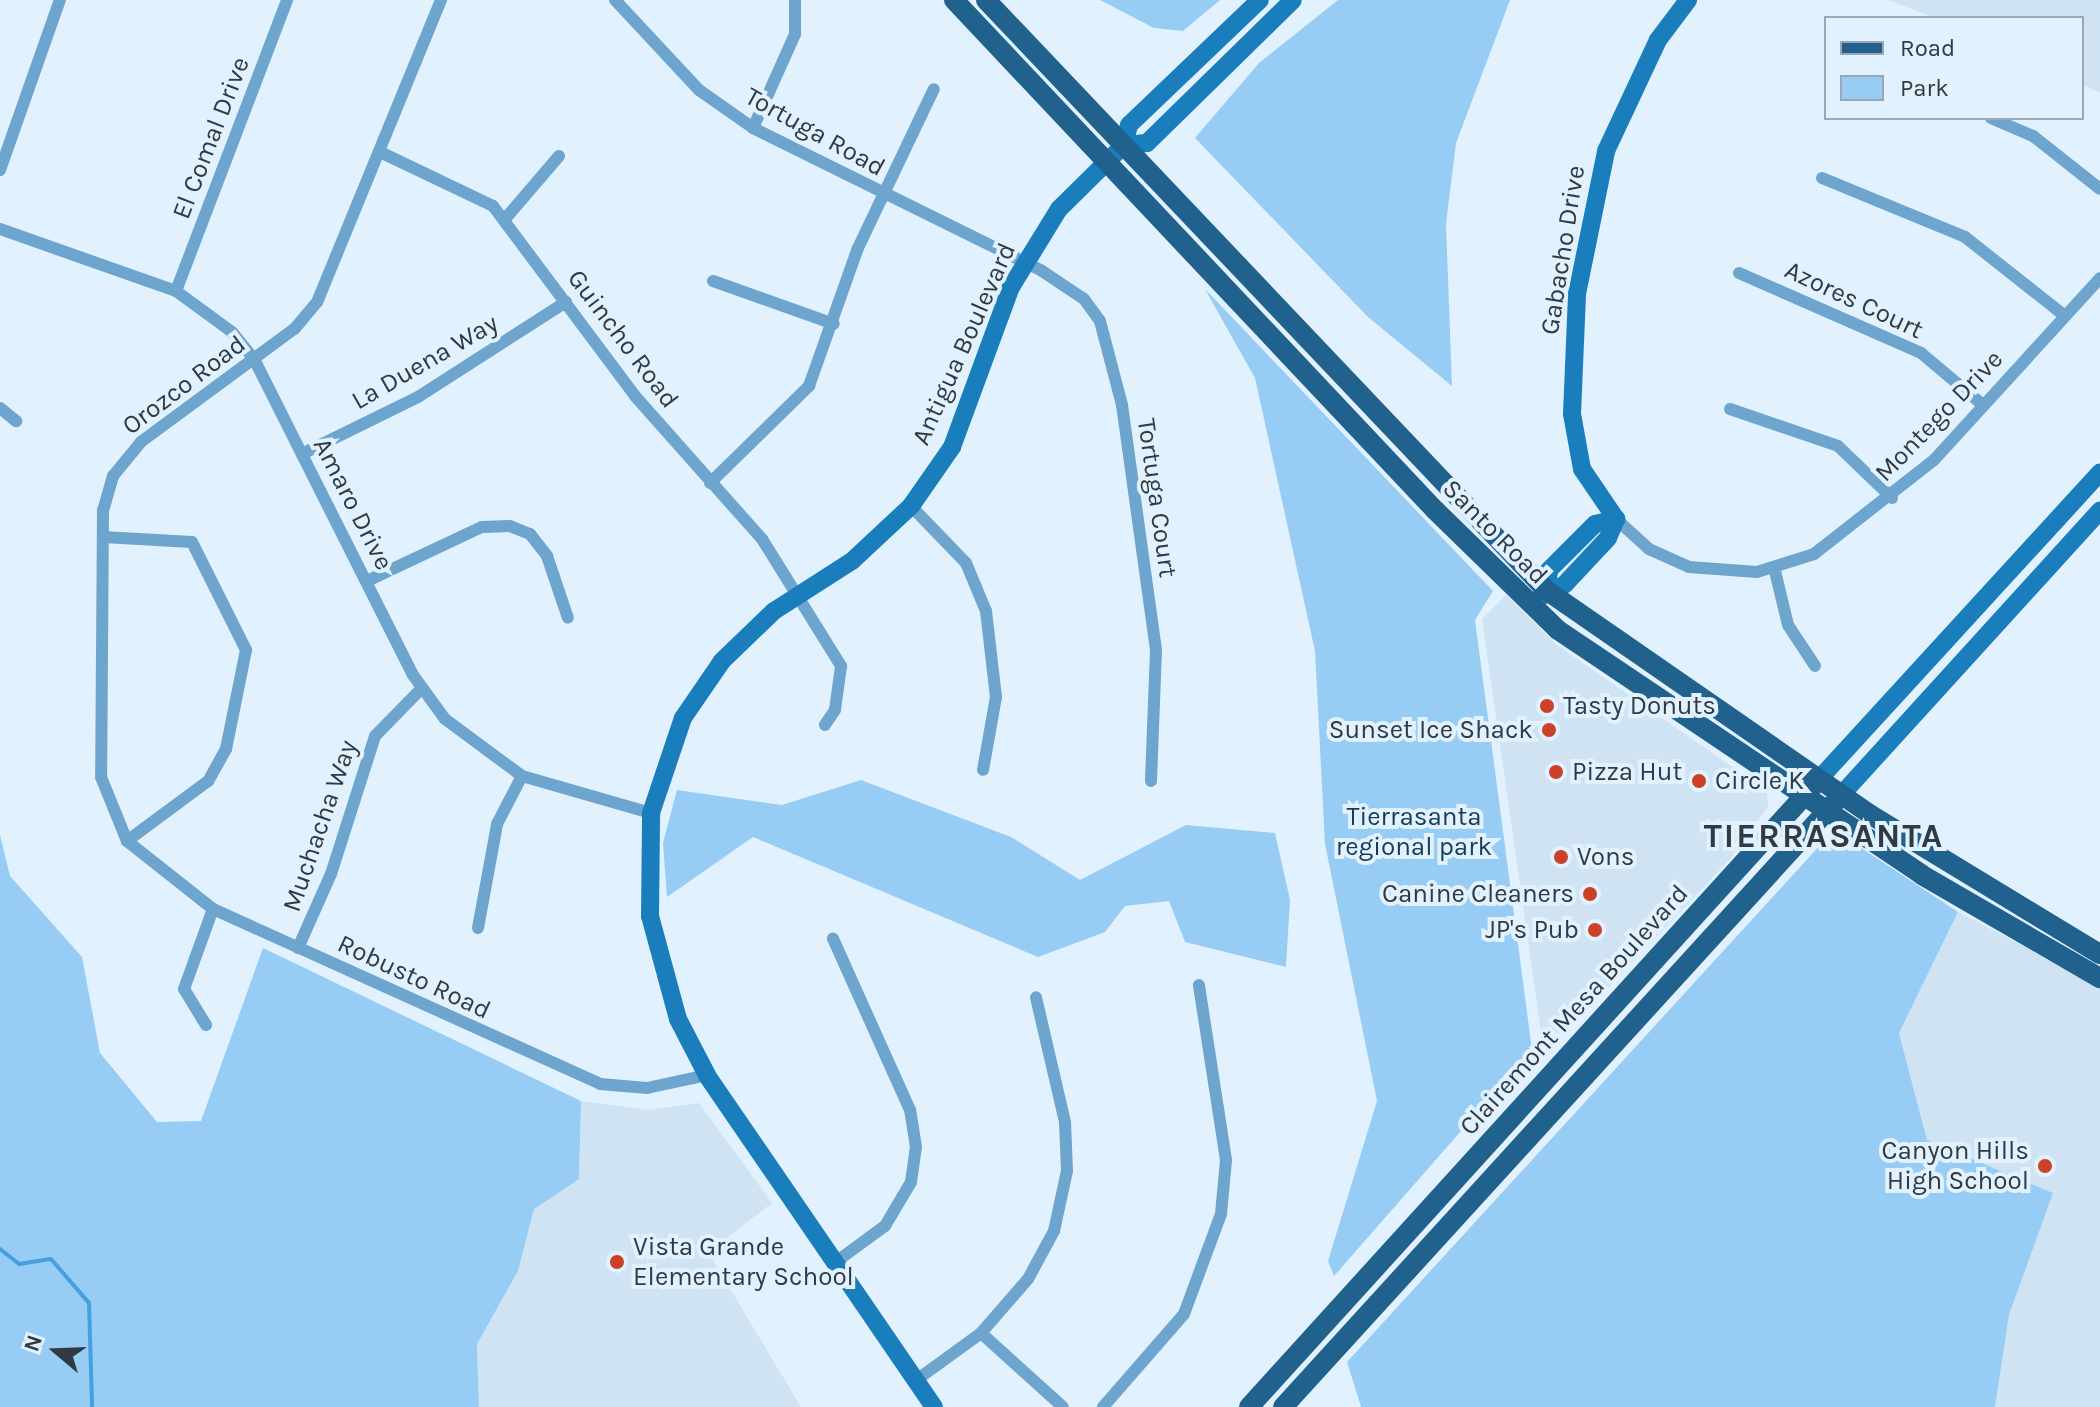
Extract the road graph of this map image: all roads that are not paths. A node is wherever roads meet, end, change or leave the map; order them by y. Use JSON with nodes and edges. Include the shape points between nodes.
{"nodes":[{"id":1,"x":60,"y":0,"type":"edge"},
{"id":2,"x":287,"y":0,"type":"edge"},
{"id":3,"x":441,"y":0,"type":"edge"},
{"id":4,"x":615,"y":0,"type":"edge"},
{"id":5,"x":795,"y":0,"type":"edge"},
{"id":6,"x":954,"y":0,"type":"edge"},
{"id":7,"x":986,"y":0,"type":"edge"},
{"id":8,"x":1260,"y":0,"type":"edge"},
{"id":9,"x":1293,"y":0,"type":"edge"},
{"id":10,"x":1688,"y":0,"type":"edge"},
{"id":11,"x":934,"y":89,"type":"dead end"},
{"id":12,"x":1996,"y":120,"type":"edge"},
{"id":13,"x":753,"y":128,"type":"junction"},
{"id":14,"x":1124,"y":145,"type":"junction"},
{"id":15,"x":380,"y":152,"type":"junction"},
{"id":16,"x":559,"y":156,"type":"dead end"},
{"id":17,"x":1108,"y":161,"type":"junction"},
{"id":18,"x":0,"y":170,"type":"edge"},
{"id":19,"x":1822,"y":178,"type":"dead end"},
{"id":20,"x":2100,"y":189,"type":"edge"},
{"id":21,"x":882,"y":194,"type":"junction"},
{"id":22,"x":505,"y":219,"type":"junction"},
{"id":23,"x":0,"y":229,"type":"edge"},
{"id":24,"x":1023,"y":261,"type":"junction"},
{"id":25,"x":1739,"y":273,"type":"dead end"},
{"id":26,"x":2100,"y":278,"type":"edge"},
{"id":27,"x":713,"y":281,"type":"dead end"},
{"id":28,"x":176,"y":291,"type":"junction"},
{"id":29,"x":566,"y":302,"type":"junction"},
{"id":30,"x":2065,"y":316,"type":"junction"},
{"id":31,"x":834,"y":324,"type":"junction"},
{"id":32,"x":254,"y":359,"type":"junction"},
{"id":33,"x":1983,"y":405,"type":"junction"},
{"id":34,"x":0,"y":408,"type":"edge"},
{"id":35,"x":1730,"y":409,"type":"dead end"},
{"id":36,"x":16,"y":421,"type":"dead end"},
{"id":37,"x":302,"y":454,"type":"junction"},
{"id":38,"x":2100,"y":472,"type":"edge"},
{"id":39,"x":710,"y":483,"type":"junction"},
{"id":40,"x":1892,"y":498,"type":"junction"},
{"id":41,"x":911,"y":506,"type":"junction"},
{"id":42,"x":2100,"y":511,"type":"edge"},
{"id":43,"x":1616,"y":519,"type":"junction"},
{"id":44,"x":103,"y":537,"type":"junction"},
{"id":45,"x":1774,"y":567,"type":"junction"},
{"id":46,"x":367,"y":581,"type":"junction"},
{"id":47,"x":1546,"y":590,"type":"junction"},
{"id":48,"x":797,"y":596,"type":"junction"},
{"id":49,"x":1531,"y":606,"type":"junction"},
{"id":50,"x":568,"y":618,"type":"dead end"},
{"id":51,"x":1815,"y":666,"type":"dead end"},
{"id":52,"x":422,"y":688,"type":"junction"},
{"id":53,"x":825,"y":725,"type":"dead end"},
{"id":54,"x":983,"y":770,"type":"dead end"},
{"id":55,"x":522,"y":776,"type":"junction"},
{"id":56,"x":1821,"y":777,"type":"junction"},
{"id":57,"x":1151,"y":781,"type":"dead end"},
{"id":58,"x":1843,"y":793,"type":"junction"},
{"id":59,"x":1806,"y":795,"type":"junction"},
{"id":60,"x":1827,"y":810,"type":"junction"},
{"id":61,"x":651,"y":813,"type":"junction"},
{"id":62,"x":127,"y":841,"type":"junction"},
{"id":63,"x":213,"y":909,"type":"junction"},
{"id":64,"x":478,"y":928,"type":"dead end"},
{"id":65,"x":833,"y":939,"type":"dead end"},
{"id":66,"x":298,"y":948,"type":"junction"},
{"id":67,"x":2100,"y":954,"type":"edge"},
{"id":68,"x":2100,"y":978,"type":"edge"},
{"id":69,"x":1199,"y":985,"type":"dead end"},
{"id":70,"x":1036,"y":997,"type":"dead end"},
{"id":71,"x":206,"y":1025,"type":"dead end"},
{"id":72,"x":707,"y":1075,"type":"junction"},
{"id":73,"x":833,"y":1264,"type":"junction"},
{"id":74,"x":981,"y":1333,"type":"junction"},
{"id":75,"x":915,"y":1381,"type":"junction"},
{"id":76,"x":934,"y":1407,"type":"edge"},
{"id":77,"x":1063,"y":1407,"type":"edge"},
{"id":78,"x":1103,"y":1407,"type":"edge"},
{"id":79,"x":1249,"y":1407,"type":"edge"},
{"id":80,"x":1283,"y":1407,"type":"edge"}],
"edges":[{"from":1,"to":18,"type":"street"},
{"from":2,"to":28,"type":"street","name":"El Comal Drive"},
{"from":3,"to":15,"type":"street","name":"Orozco Road"},
{"from":4,"to":13,"type":"street","name":"Tortuga Road","via":[[699,90]]},
{"from":5,"to":13,"type":"street","via":[[795,34]]},
{"from":6,"to":17,"type":"main road","name":"Santo Road"},
{"from":7,"to":14,"type":"main road","name":"Santo Road"},
{"from":8,"to":14,"type":"street","name":"Antigua Boulevard","via":[[1129,125]]},
{"from":9,"to":14,"type":"street","name":"Antigua Boulevard","via":[[1147,143]]},
{"from":10,"to":43,"type":"street","name":"Gabacho Drive","via":[[1658,40],[1606,151],[1577,294],[1572,414],[1582,469]]},
{"from":11,"to":21,"type":"street"},
{"from":12,"to":20,"type":"street","via":[[2033,136]]},
{"from":13,"to":21,"type":"street","name":"Tortuga Road"},
{"from":14,"to":17,"type":"street","name":"Antigua Boulevard"},
{"from":14,"to":47,"type":"main road","name":"Santo Road"},
{"from":15,"to":22,"type":"street","name":"Guincho Road","via":[[469,191]]},
{"from":15,"to":32,"type":"street","name":"Orozco Road","via":[[317,302]]},
{"from":16,"to":22,"type":"street"},
{"from":17,"to":24,"type":"street","name":"Antigua Boulevard","via":[[1059,209]]},
{"from":17,"to":49,"type":"main road","name":"Santo Road"},
{"from":19,"to":30,"type":"street","via":[[1965,237]]},
{"from":21,"to":24,"type":"street","name":"Tortuga Road"},
{"from":21,"to":31,"type":"street"},
{"from":22,"to":29,"type":"street","name":"Guincho Road"},
{"from":23,"to":28,"type":"street","name":"Amaro Drive"},
{"from":24,"to":41,"type":"street","name":"Antigua Boulevard","via":[[972,404]]},
{"from":24,"to":57,"type":"street","name":"Tortuga Court","via":[[1084,299],[1112,349],[1156,650]]},
{"from":25,"to":33,"type":"street","name":"Azores Court","via":[[1921,353]]},
{"from":26,"to":30,"type":"street","name":"Montego Drive"},
{"from":27,"to":31,"type":"street"},
{"from":28,"to":32,"type":"street","name":"Amaro Drive","via":[[232,332]]},
{"from":29,"to":37,"type":"street","name":"La Duena Way","via":[[418,397]]},
{"from":29,"to":39,"type":"street","name":"Guincho Road"},
{"from":30,"to":33,"type":"street","name":"Montego Drive"},
{"from":31,"to":39,"type":"street","via":[[797,402]]},
{"from":32,"to":37,"type":"street","name":"Amaro Drive"},
{"from":32,"to":44,"type":"street","name":"Orozco Road","via":[[126,457],[103,510]]},
{"from":33,"to":40,"type":"street","name":"Montego Drive"},
{"from":34,"to":36,"type":"street"},
{"from":35,"to":40,"type":"street","via":[[1838,446]]},
{"from":37,"to":46,"type":"street","name":"Amaro Drive"},
{"from":38,"to":56,"type":"street","name":"Clairemont Mesa Boulevard"},
{"from":39,"to":48,"type":"street","name":"Guincho Road","via":[[762,539]]},
{"from":40,"to":45,"type":"street","name":"Montego Drive","via":[[1814,554]]},
{"from":41,"to":48,"type":"street","name":"Antigua Boulevard","via":[[852,561]]},
{"from":41,"to":54,"type":"street","via":[[966,563],[986,611],[996,697]]},
{"from":42,"to":58,"type":"street","name":"Clairemont Mesa Boulevard"},
{"from":43,"to":45,"type":"street","name":"Montego Drive","via":[[1649,549],[1689,567],[1732,573]]},
{"from":43,"to":47,"type":"street","via":[[1608,538],[1565,584]]},
{"from":44,"to":62,"type":"street","name":"Orozco Road","via":[[101,777]]},
{"from":44,"to":62,"type":"street","via":[[192,542],[246,650],[226,749],[208,781]]},
{"from":45,"to":51,"type":"street","via":[[1788,625]]},
{"from":46,"to":50,"type":"street","via":[[482,527],[510,526],[530,534],[547,556]]},
{"from":46,"to":52,"type":"street","name":"Amaro Drive"},
{"from":47,"to":49,"type":"street"},
{"from":47,"to":56,"type":"main road","name":"Santo Road"},
{"from":48,"to":53,"type":"street","name":"Guincho Road","via":[[841,666],[835,710]]},
{"from":48,"to":61,"type":"street","name":"Antigua Boulevard","via":[[738,643],[683,718]]},
{"from":49,"to":59,"type":"main road","name":"Santo Road","via":[[1637,687]]},
{"from":52,"to":55,"type":"street","name":"Amaro Drive","via":[[468,743]]},
{"from":52,"to":66,"type":"street","name":"Muchacha Way","via":[[375,736],[331,874]]},
{"from":55,"to":61,"type":"street","name":"Amaro Drive"},
{"from":55,"to":64,"type":"street","via":[[497,824]]},
{"from":56,"to":58,"type":"main road","name":"Santo Road"},
{"from":56,"to":59,"type":"main road","name":"Clairemont Mesa Boulevard"},
{"from":58,"to":60,"type":"main road","name":"Clairemont Mesa Boulevard"},
{"from":58,"to":67,"type":"main road","name":"Santo Road"},
{"from":59,"to":60,"type":"main road","name":"Santo Road"},
{"from":59,"to":79,"type":"main road","name":"Clairemont Mesa Boulevard"},
{"from":60,"to":68,"type":"main road","name":"Santo Road"},
{"from":60,"to":80,"type":"main road","name":"Clairemont Mesa Boulevard"},
{"from":61,"to":72,"type":"street","name":"Antigua Boulevard","via":[[650,916],[678,1019]]},
{"from":62,"to":63,"type":"street","name":"Robusto Road"},
{"from":63,"to":66,"type":"street","name":"Robusto Road"},
{"from":63,"to":71,"type":"street","via":[[184,989]]},
{"from":65,"to":73,"type":"street","via":[[910,1110],[916,1147],[911,1182],[885,1226]]},
{"from":66,"to":72,"type":"street","name":"Robusto Road","via":[[600,1084],[647,1088]]},
{"from":69,"to":78,"type":"street","via":[[1226,1160],[1221,1214],[1184,1314]]},
{"from":70,"to":74,"type":"street","via":[[1065,1122],[1067,1171],[1054,1231],[1028,1279]]},
{"from":72,"to":73,"type":"street","name":"Antigua Boulevard"},
{"from":73,"to":75,"type":"street","name":"Antigua Boulevard"},
{"from":74,"to":75,"type":"street"},
{"from":74,"to":77,"type":"street"},
{"from":75,"to":76,"type":"street","name":"Antigua Boulevard"}]}
